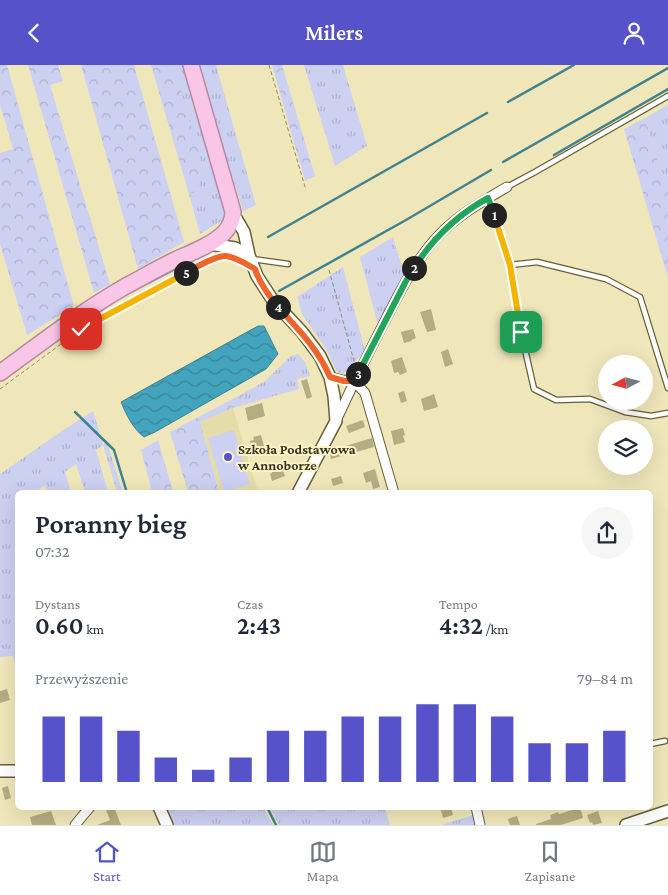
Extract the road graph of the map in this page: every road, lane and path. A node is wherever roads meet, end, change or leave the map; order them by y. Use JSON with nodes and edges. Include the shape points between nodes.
{"nodes":[{"id":1,"x":191,"y":65,"type":"edge"},
{"id":2,"x":269,"y":65,"type":"edge"},
{"id":3,"x":668,"y":96,"type":"edge"},
{"id":4,"x":507,"y":187,"type":"joint"},
{"id":5,"x":306,"y":189,"type":"dead end"},
{"id":6,"x":488,"y":198,"type":"junction"},
{"id":7,"x":233,"y":216,"type":"junction"},
{"id":8,"x":209,"y":244,"type":"junction"},
{"id":9,"x":224,"y":256,"type":"dead end"},
{"id":10,"x":250,"y":257,"type":"junction"},
{"id":11,"x":288,"y":264,"type":"dead end"},
{"id":12,"x":510,"y":265,"type":"junction"},
{"id":13,"x":329,"y":270,"type":"dead end"},
{"id":14,"x":360,"y":370,"type":"junction"},
{"id":15,"x":0,"y":373,"type":"edge"},
{"id":16,"x":330,"y":377,"type":"junction"},
{"id":17,"x":354,"y":381,"type":"junction"},
{"id":18,"x":668,"y":388,"type":"edge"},
{"id":19,"x":0,"y":389,"type":"edge"},
{"id":20,"x":668,"y":413,"type":"edge"},
{"id":21,"x":336,"y":421,"type":"junction"},
{"id":22,"x":300,"y":490,"type":"edge"},
{"id":23,"x":393,"y":490,"type":"edge"},
{"id":24,"x":665,"y":741,"type":"dead end"},
{"id":25,"x":653,"y":744,"type":"edge"},
{"id":26,"x":0,"y":771,"type":"edge"},
{"id":27,"x":15,"y":771,"type":"edge"},
{"id":28,"x":88,"y":810,"type":"edge"},
{"id":29,"x":160,"y":810,"type":"edge"},
{"id":30,"x":477,"y":810,"type":"edge"},
{"id":31,"x":668,"y":811,"type":"edge"},
{"id":32,"x":75,"y":825,"type":"edge"},
{"id":33,"x":167,"y":825,"type":"edge"},
{"id":34,"x":480,"y":825,"type":"edge"},
{"id":35,"x":626,"y":825,"type":"edge"}],
"edges":[{"from":1,"to":7,"type":"highway"},
{"from":2,"to":5,"type":"path"},
{"from":3,"to":4,"type":"lane"},
{"from":4,"to":6,"type":"street"},
{"from":6,"to":12,"type":"lane"},
{"from":6,"to":14,"type":"street","via":[[458,218],[427,249],[406,281]]},
{"from":7,"to":8,"type":"highway","via":[[224,232]]},
{"from":7,"to":10,"type":"street","via":[[244,232]]},
{"from":8,"to":10,"type":"street","via":[[235,248]]},
{"from":8,"to":15,"type":"highway","via":[[125,287],[78,316]]},
{"from":9,"to":19,"type":"path","via":[[202,264],[81,329]]},
{"from":10,"to":11,"type":"lane"},
{"from":10,"to":16,"type":"street","via":[[270,297],[316,351]]},
{"from":12,"to":18,"type":"lane","via":[[546,264],[606,279],[640,297]]},
{"from":12,"to":20,"type":"lane","via":[[534,389],[556,401],[590,399],[625,412],[651,416]]},
{"from":13,"to":14,"type":"path","via":[[355,363]]},
{"from":14,"to":17,"type":"street"},
{"from":16,"to":17,"type":"street"},
{"from":16,"to":21,"type":"street"},
{"from":17,"to":21,"type":"street"},
{"from":17,"to":23,"type":"street","via":[[365,393]]},
{"from":21,"to":22,"type":"street"},
{"from":24,"to":25,"type":"lane"},
{"from":26,"to":27,"type":"street"},
{"from":28,"to":32,"type":"street"},
{"from":29,"to":33,"type":"street"},
{"from":30,"to":34,"type":"street"},
{"from":31,"to":35,"type":"street"}]}
